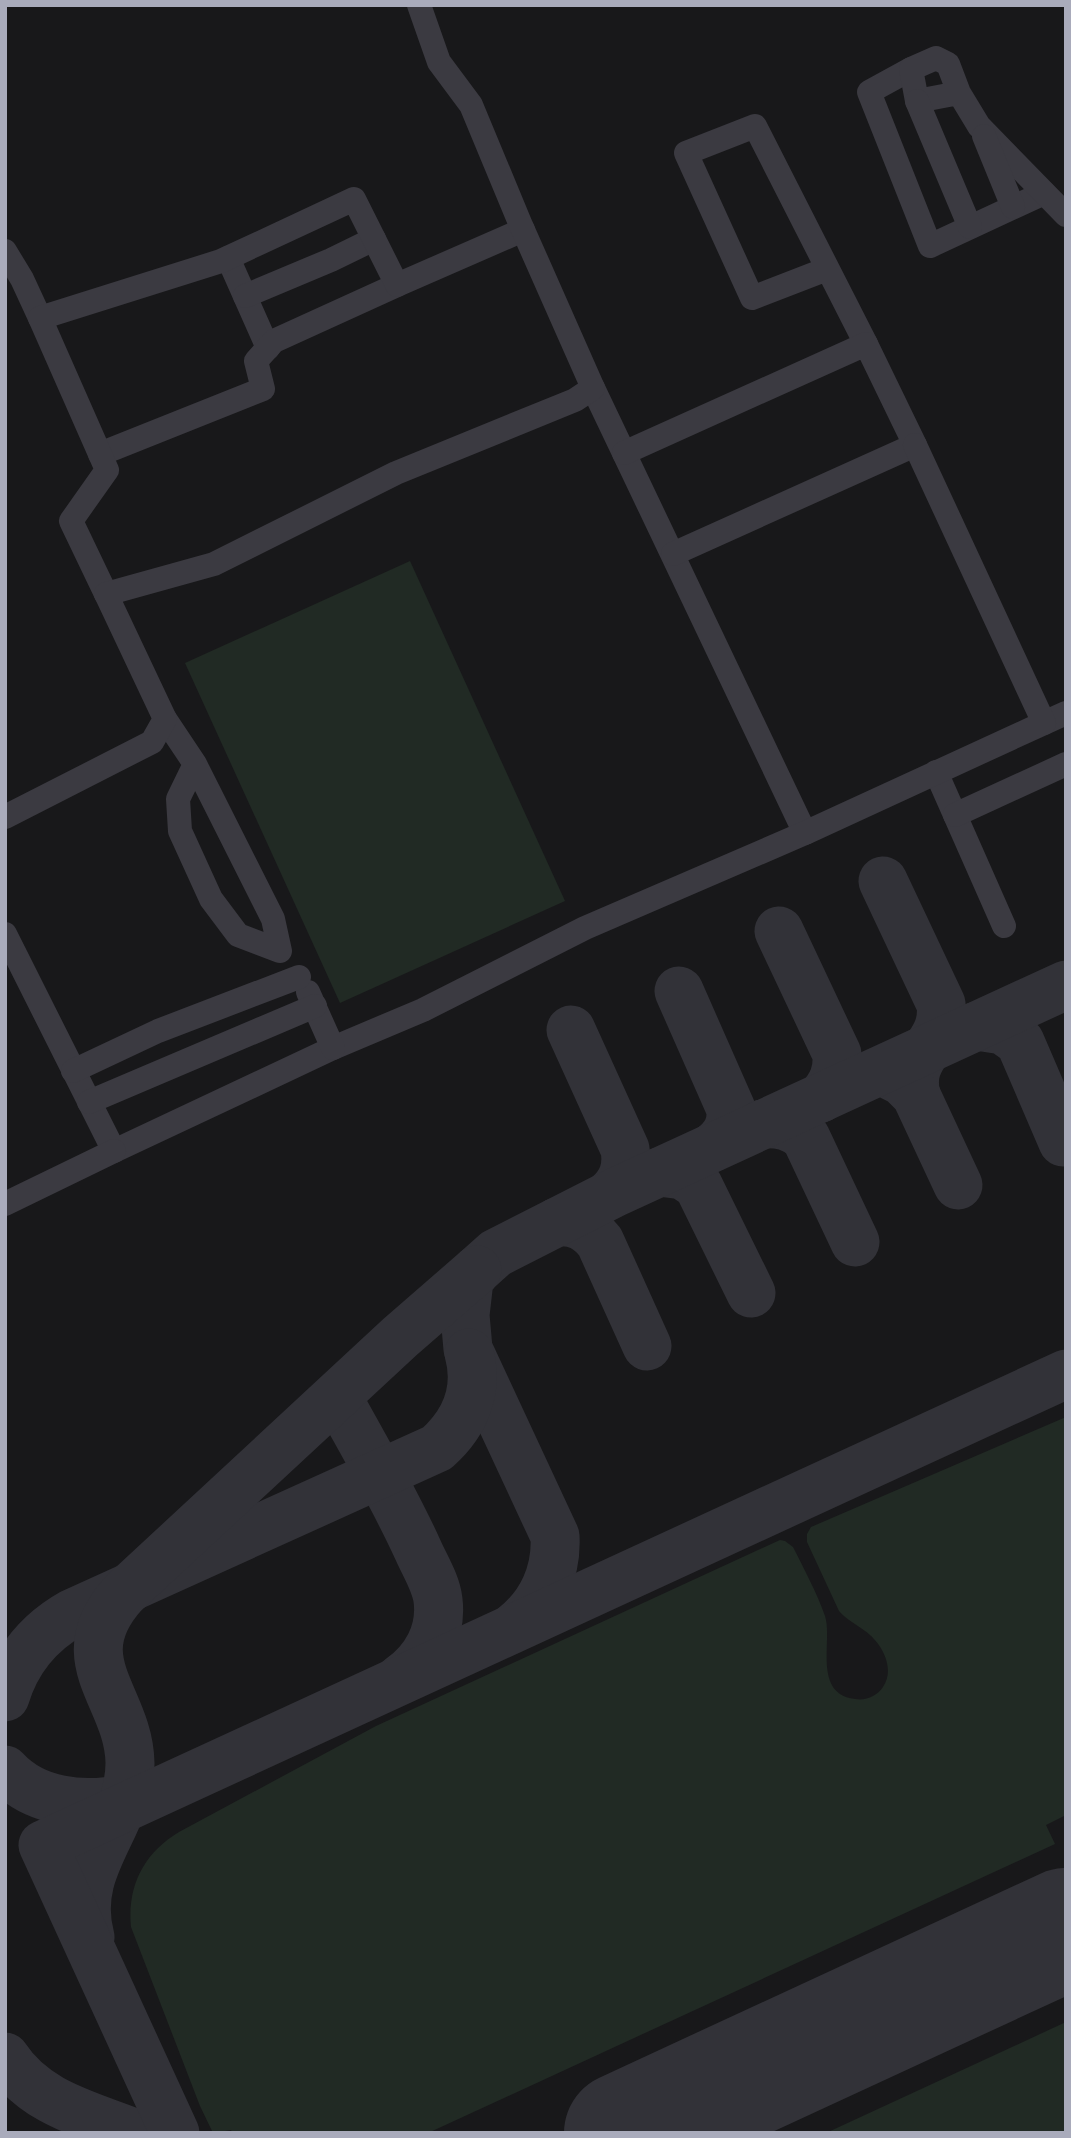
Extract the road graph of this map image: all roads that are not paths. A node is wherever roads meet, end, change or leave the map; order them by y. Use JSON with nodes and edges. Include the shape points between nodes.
{"nodes":[{"id":1,"x":419,"y":5,"type":"edge"},
{"id":2,"x":911,"y":69,"type":"junction"},
{"id":3,"x":959,"y":93,"type":"junction"},
{"id":4,"x":917,"y":101,"type":"junction"},
{"id":5,"x":979,"y":126,"type":"junction"},
{"id":6,"x":1044,"y":192,"type":"junction"},
{"id":7,"x":1013,"y":207,"type":"junction"},
{"id":8,"x":1066,"y":215,"type":"edge"},
{"id":9,"x":970,"y":227,"type":"junction"},
{"id":10,"x":523,"y":230,"type":"junction"},
{"id":11,"x":374,"y":239,"type":"junction"},
{"id":12,"x":5,"y":251,"type":"edge"},
{"id":13,"x":228,"y":258,"type":"junction"},
{"id":14,"x":827,"y":269,"type":"junction"},
{"id":15,"x":397,"y":285,"type":"junction"},
{"id":16,"x":245,"y":296,"type":"junction"},
{"id":17,"x":40,"y":318,"type":"junction"},
{"id":18,"x":866,"y":344,"type":"junction"},
{"id":19,"x":268,"y":348,"type":"junction"},
{"id":20,"x":593,"y":388,"type":"junction"},
{"id":21,"x":915,"y":445,"type":"junction"},
{"id":22,"x":624,"y":453,"type":"junction"},
{"id":23,"x":100,"y":454,"type":"junction"},
{"id":24,"x":673,"y":554,"type":"junction"},
{"id":25,"x":106,"y":594,"type":"junction"},
{"id":26,"x":1055,"y":718,"type":"edge"},
{"id":27,"x":165,"y":719,"type":"junction"},
{"id":28,"x":195,"y":764,"type":"junction"},
{"id":29,"x":1066,"y":764,"type":"edge"},
{"id":30,"x":936,"y":772,"type":"junction"},
{"id":31,"x":955,"y":815,"type":"junction"},
{"id":32,"x":5,"y":817,"type":"edge"},
{"id":33,"x":805,"y":833,"type":"junction"},
{"id":34,"x":1004,"y":926,"type":"dead end"},
{"id":35,"x":5,"y":934,"type":"edge"},
{"id":36,"x":280,"y":951,"type":"junction"},
{"id":37,"x":299,"y":976,"type":"junction"},
{"id":38,"x":315,"y":1006,"type":"junction"},
{"id":39,"x":181,"y":1023,"type":"junction"},
{"id":40,"x":333,"y":1048,"type":"junction"},
{"id":41,"x":195,"y":1058,"type":"junction"},
{"id":42,"x":73,"y":1071,"type":"junction"},
{"id":43,"x":89,"y":1102,"type":"junction"},
{"id":44,"x":114,"y":1152,"type":"junction"},
{"id":45,"x":5,"y":1204,"type":"edge"}],
"edges":[{"from":1,"to":10,"type":"lane","via":[[439,62],[471,105]]},
{"from":2,"to":3,"type":"lane","via":[[936,58],[948,64]]},
{"from":2,"to":4,"type":"lane"},
{"from":2,"to":9,"type":"lane","via":[[869,92],[930,246]]},
{"from":3,"to":4,"type":"lane"},
{"from":3,"to":5,"type":"lane"},
{"from":4,"to":9,"type":"lane"},
{"from":5,"to":6,"type":"lane"},
{"from":5,"to":7,"type":"lane"},
{"from":6,"to":7,"type":"lane"},
{"from":6,"to":8,"type":"lane"},
{"from":7,"to":9,"type":"lane"},
{"from":10,"to":15,"type":"lane"},
{"from":10,"to":20,"type":"lane"},
{"from":11,"to":13,"type":"lane","via":[[354,199]]},
{"from":11,"to":15,"type":"lane"},
{"from":11,"to":16,"type":"lane"},
{"from":12,"to":17,"type":"lane"},
{"from":13,"to":16,"type":"lane"},
{"from":13,"to":17,"type":"lane"},
{"from":14,"to":14,"type":"lane","via":[[755,126],[687,153],[752,298]]},
{"from":14,"to":18,"type":"lane"},
{"from":15,"to":19,"type":"lane","via":[[274,341]]},
{"from":16,"to":19,"type":"lane"},
{"from":17,"to":23,"type":"lane"},
{"from":18,"to":21,"type":"lane"},
{"from":18,"to":22,"type":"lane"},
{"from":19,"to":23,"type":"lane","via":[[256,361],[263,389]]},
{"from":20,"to":22,"type":"lane"},
{"from":20,"to":25,"type":"lane","via":[[575,400],[396,473],[214,564]]},
{"from":21,"to":24,"type":"lane"},
{"from":21,"to":26,"type":"lane"},
{"from":22,"to":24,"type":"lane"},
{"from":23,"to":25,"type":"lane","via":[[107,470],[71,521]]},
{"from":24,"to":33,"type":"lane"},
{"from":25,"to":27,"type":"lane"},
{"from":26,"to":30,"type":"lane"},
{"from":27,"to":28,"type":"lane"},
{"from":27,"to":32,"type":"lane","via":[[152,742]]},
{"from":28,"to":36,"type":"lane","via":[[273,919]]},
{"from":28,"to":36,"type":"lane","via":[[178,799],[180,831],[211,899],[238,935]]},
{"from":29,"to":31,"type":"lane"},
{"from":30,"to":31,"type":"lane"},
{"from":30,"to":33,"type":"lane"},
{"from":31,"to":34,"type":"lane"},
{"from":33,"to":40,"type":"lane","via":[[585,928],[423,1010]]},
{"from":35,"to":42,"type":"lane"},
{"from":36,"to":37,"type":"lane"},
{"from":37,"to":38,"type":"lane"},
{"from":37,"to":39,"type":"lane"},
{"from":38,"to":40,"type":"lane"},
{"from":38,"to":41,"type":"lane"},
{"from":39,"to":41,"type":"lane"},
{"from":39,"to":42,"type":"lane"},
{"from":40,"to":44,"type":"lane"},
{"from":41,"to":43,"type":"lane"},
{"from":42,"to":43,"type":"lane"},
{"from":43,"to":44,"type":"lane"},
{"from":44,"to":45,"type":"lane"}]}
